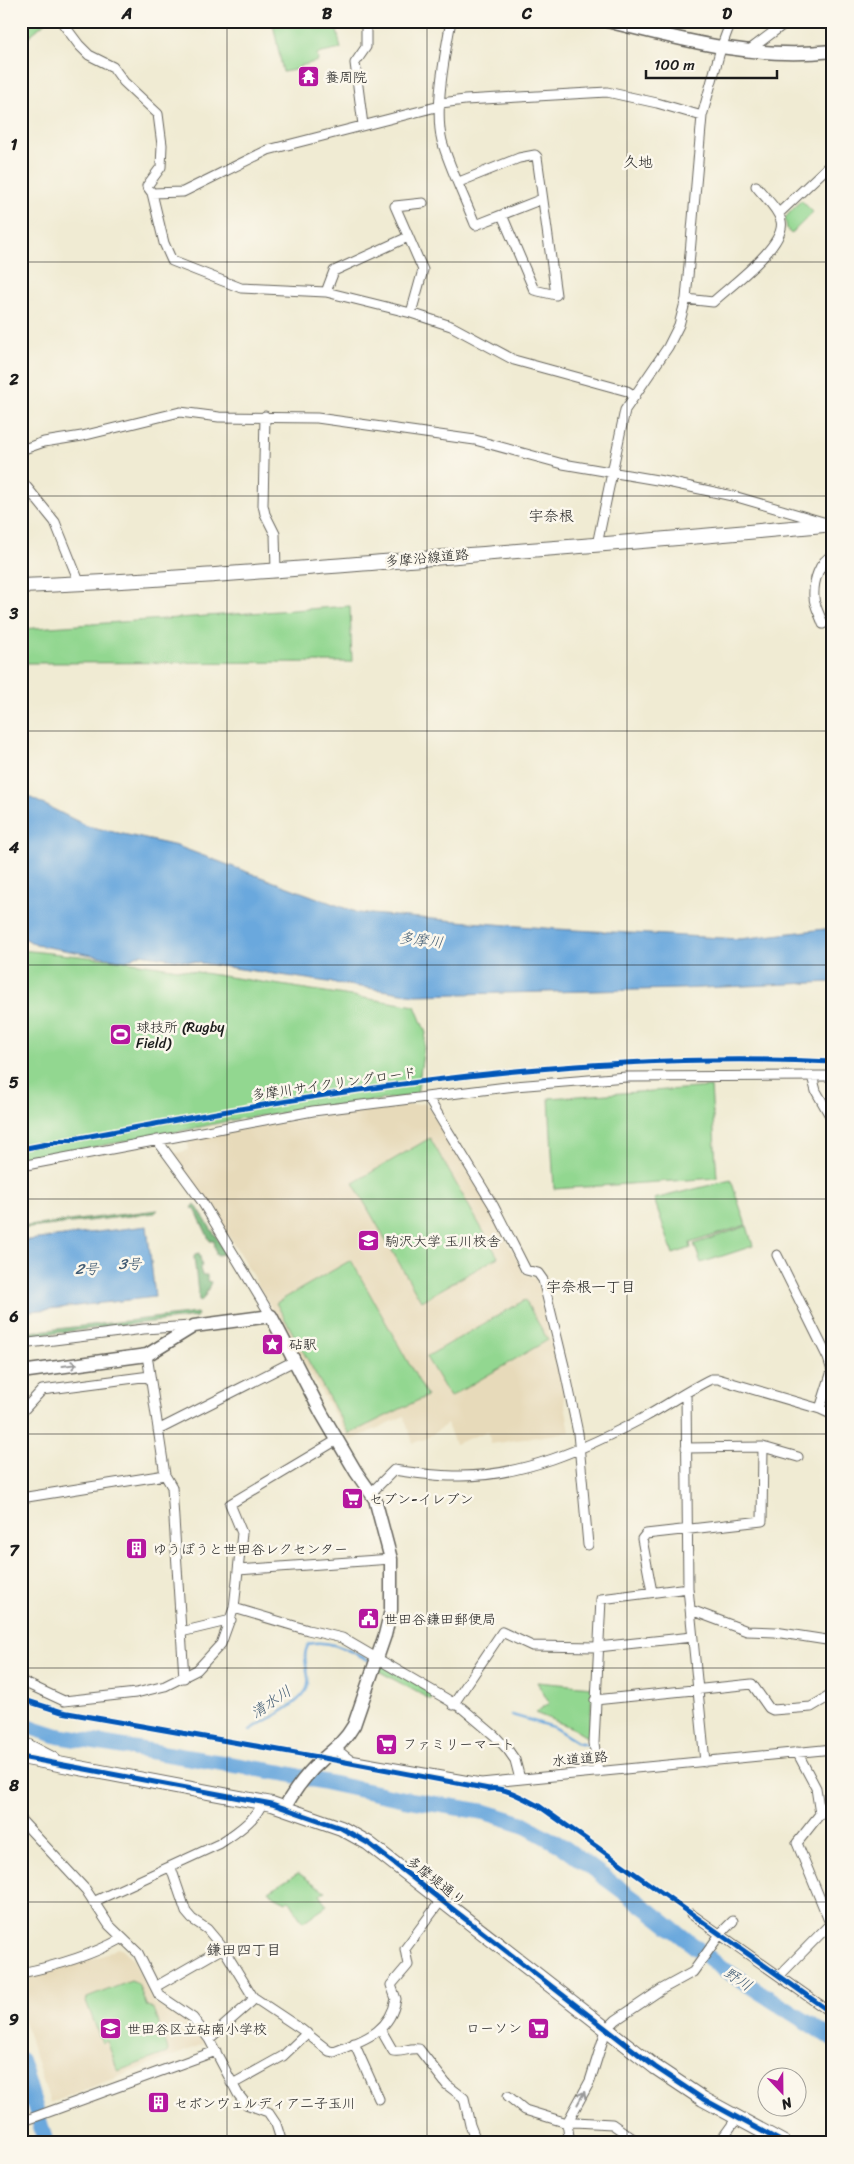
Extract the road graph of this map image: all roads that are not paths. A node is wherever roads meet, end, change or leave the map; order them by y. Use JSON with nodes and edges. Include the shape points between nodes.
{"nodes":[{"id":1,"x":61,"y":21,"type":"edge"},
{"id":2,"x":366,"y":21,"type":"edge"},
{"id":3,"x":451,"y":21,"type":"edge"},
{"id":4,"x":607,"y":21,"type":"edge"},
{"id":5,"x":731,"y":21,"type":"edge"},
{"id":6,"x":788,"y":21,"type":"edge"},
{"id":7,"x":721,"y":48,"type":"junction"},
{"id":8,"x":833,"y":51,"type":"edge"},
{"id":9,"x":747,"y":52,"type":"junction"},
{"id":10,"x":441,"y":104,"type":"junction"},
{"id":11,"x":702,"y":116,"type":"junction"},
{"id":12,"x":363,"y":125,"type":"junction"},
{"id":13,"x":833,"y":162,"type":"edge"},
{"id":14,"x":458,"y":182,"type":"junction"},
{"id":15,"x":756,"y":186,"type":"dead end"},
{"id":16,"x":152,"y":193,"type":"junction"},
{"id":17,"x":542,"y":199,"type":"junction"},
{"id":18,"x":424,"y":203,"type":"dead end"},
{"id":19,"x":778,"y":214,"type":"junction"},
{"id":20,"x":502,"y":215,"type":"junction"},
{"id":21,"x":408,"y":238,"type":"junction"},
{"id":22,"x":326,"y":292,"type":"junction"},
{"id":23,"x":686,"y":299,"type":"junction"},
{"id":24,"x":411,"y":313,"type":"junction"},
{"id":25,"x":635,"y":396,"type":"junction"},
{"id":26,"x":265,"y":416,"type":"junction"},
{"id":27,"x":21,"y":450,"type":"edge"},
{"id":28,"x":612,"y":472,"type":"junction"},
{"id":29,"x":21,"y":480,"type":"edge"},
{"id":30,"x":832,"y":525,"type":"edge"},
{"id":31,"x":597,"y":545,"type":"junction"},
{"id":32,"x":833,"y":555,"type":"edge"},
{"id":33,"x":276,"y":570,"type":"junction"},
{"id":34,"x":80,"y":584,"type":"junction"},
{"id":35,"x":21,"y":586,"type":"edge"},
{"id":36,"x":822,"y":624,"type":"dead end"},
{"id":37,"x":812,"y":1076,"type":"junction"},
{"id":38,"x":833,"y":1076,"type":"edge"},
{"id":39,"x":428,"y":1098,"type":"junction"},
{"id":40,"x":833,"y":1121,"type":"edge"},
{"id":41,"x":157,"y":1140,"type":"junction"},
{"id":42,"x":21,"y":1166,"type":"edge"},
{"id":43,"x":777,"y":1255,"type":"dead end"},
{"id":44,"x":271,"y":1316,"type":"junction"},
{"id":45,"x":194,"y":1326,"type":"junction"},
{"id":46,"x":21,"y":1344,"type":"edge"},
{"id":47,"x":831,"y":1354,"type":"edge"},
{"id":48,"x":147,"y":1355,"type":"junction"},
{"id":49,"x":294,"y":1361,"type":"junction"},
{"id":50,"x":21,"y":1372,"type":"edge"},
{"id":51,"x":150,"y":1376,"type":"junction"},
{"id":52,"x":686,"y":1394,"type":"junction"},
{"id":53,"x":820,"y":1409,"type":"junction"},
{"id":54,"x":21,"y":1413,"type":"edge"},
{"id":55,"x":833,"y":1415,"type":"edge"},
{"id":56,"x":158,"y":1430,"type":"junction"},
{"id":57,"x":337,"y":1440,"type":"junction"},
{"id":58,"x":763,"y":1447,"type":"junction"},
{"id":59,"x":686,"y":1448,"type":"junction"},
{"id":60,"x":579,"y":1450,"type":"junction"},
{"id":61,"x":798,"y":1457,"type":"dead end"},
{"id":62,"x":165,"y":1475,"type":"junction"},
{"id":63,"x":371,"y":1493,"type":"junction"},
{"id":64,"x":21,"y":1498,"type":"edge"},
{"id":65,"x":687,"y":1529,"type":"junction"},
{"id":66,"x":588,"y":1545,"type":"dead end"},
{"id":67,"x":391,"y":1559,"type":"junction"},
{"id":68,"x":238,"y":1570,"type":"junction"},
{"id":69,"x":688,"y":1588,"type":"junction"},
{"id":70,"x":652,"y":1592,"type":"junction"},
{"id":71,"x":234,"y":1608,"type":"junction"},
{"id":72,"x":691,"y":1610,"type":"junction"},
{"id":73,"x":231,"y":1620,"type":"junction"},
{"id":74,"x":181,"y":1632,"type":"junction"},
{"id":75,"x":692,"y":1637,"type":"junction"},
{"id":76,"x":833,"y":1641,"type":"edge"},
{"id":77,"x":598,"y":1647,"type":"junction"},
{"id":78,"x":377,"y":1658,"type":"junction"},
{"id":79,"x":184,"y":1678,"type":"junction"},
{"id":80,"x":21,"y":1681,"type":"edge"},
{"id":81,"x":698,"y":1689,"type":"junction"},
{"id":82,"x":833,"y":1696,"type":"edge"},
{"id":83,"x":595,"y":1700,"type":"junction"},
{"id":84,"x":453,"y":1704,"type":"junction"},
{"id":85,"x":21,"y":1743,"type":"edge"},
{"id":86,"x":336,"y":1749,"type":"junction"},
{"id":87,"x":833,"y":1749,"type":"edge"},
{"id":88,"x":797,"y":1752,"type":"junction"},
{"id":89,"x":21,"y":1757,"type":"edge"},
{"id":90,"x":705,"y":1762,"type":"junction"},
{"id":91,"x":63,"y":1766,"type":"junction"},
{"id":92,"x":598,"y":1772,"type":"junction"},
{"id":93,"x":520,"y":1779,"type":"junction"},
{"id":94,"x":262,"y":1802,"type":"junction"},
{"id":95,"x":287,"y":1803,"type":"junction"},
{"id":96,"x":21,"y":1820,"type":"edge"},
{"id":97,"x":171,"y":1868,"type":"junction"},
{"id":98,"x":442,"y":1899,"type":"junction"},
{"id":99,"x":94,"y":1902,"type":"junction"},
{"id":100,"x":690,"y":1914,"type":"dead end"},
{"id":101,"x":734,"y":1921,"type":"dead end"},
{"id":102,"x":831,"y":1922,"type":"edge"},
{"id":103,"x":721,"y":1933,"type":"junction"},
{"id":104,"x":121,"y":1939,"type":"junction"},
{"id":105,"x":223,"y":1948,"type":"junction"},
{"id":106,"x":21,"y":1972,"type":"edge"},
{"id":107,"x":780,"y":1975,"type":"junction"},
{"id":108,"x":155,"y":1987,"type":"junction"},
{"id":109,"x":253,"y":1997,"type":"junction"},
{"id":110,"x":833,"y":2014,"type":"edge"},
{"id":111,"x":381,"y":2030,"type":"junction"},
{"id":112,"x":606,"y":2030,"type":"junction"},
{"id":113,"x":306,"y":2033,"type":"junction"},
{"id":114,"x":209,"y":2039,"type":"junction"},
{"id":115,"x":354,"y":2043,"type":"junction"},
{"id":116,"x":216,"y":2051,"type":"junction"},
{"id":117,"x":231,"y":2083,"type":"junction"},
{"id":118,"x":508,"y":2096,"type":"dead end"},
{"id":119,"x":380,"y":2099,"type":"dead end"},
{"id":120,"x":737,"y":2118,"type":"junction"},
{"id":121,"x":23,"y":2120,"type":"edge"},
{"id":122,"x":567,"y":2123,"type":"junction"},
{"id":123,"x":282,"y":2143,"type":"edge"},
{"id":124,"x":478,"y":2143,"type":"edge"},
{"id":125,"x":570,"y":2143,"type":"edge"},
{"id":126,"x":639,"y":2143,"type":"edge"},
{"id":127,"x":719,"y":2143,"type":"edge"},
{"id":128,"x":784,"y":2143,"type":"edge"}],
"edges":[{"from":1,"to":16,"type":"street","via":[[89,55],[113,67],[158,114],[161,167],[147,186]]},
{"from":2,"to":12,"type":"street","via":[[366,47],[355,63]]},
{"from":3,"to":10,"type":"street"},
{"from":4,"to":7,"type":"street"},
{"from":5,"to":7,"type":"street"},
{"from":6,"to":9,"type":"street"},
{"from":7,"to":9,"type":"street"},
{"from":7,"to":11,"type":"street"},
{"from":8,"to":9,"type":"street","via":[[807,54]]},
{"from":10,"to":11,"type":"street","via":[[607,92]]},
{"from":10,"to":12,"type":"street"},
{"from":10,"to":14,"type":"street","via":[[442,140]]},
{"from":11,"to":23,"type":"street"},
{"from":12,"to":16,"type":"street","via":[[268,150],[183,192]]},
{"from":13,"to":19,"type":"street"},
{"from":14,"to":17,"type":"street","via":[[519,158],[535,156],[538,157]]},
{"from":14,"to":20,"type":"street","via":[[476,225]]},
{"from":15,"to":19,"type":"street"},
{"from":16,"to":22,"type":"street","via":[[164,243],[172,261],[241,288]]},
{"from":17,"to":20,"type":"street"},
{"from":17,"to":20,"type":"street","via":[[556,295],[534,290]]},
{"from":18,"to":21,"type":"street","via":[[395,206]]},
{"from":19,"to":23,"type":"street","via":[[782,230],[776,242],[746,273],[713,302]]},
{"from":21,"to":22,"type":"street","via":[[334,271]]},
{"from":21,"to":24,"type":"street","via":[[423,270]]},
{"from":22,"to":24,"type":"street"},
{"from":23,"to":25,"type":"street","via":[[672,340]]},
{"from":24,"to":25,"type":"street","via":[[451,326],[514,360],[627,391]]},
{"from":25,"to":28,"type":"street","via":[[625,410]]},
{"from":26,"to":27,"type":"street","via":[[219,417],[180,412]]},
{"from":26,"to":28,"type":"street","via":[[326,419],[426,432]]},
{"from":26,"to":33,"type":"street","via":[[264,505],[275,534]]},
{"from":28,"to":30,"type":"street","via":[[737,497]]},
{"from":28,"to":31,"type":"street"},
{"from":29,"to":34,"type":"street","via":[[56,522]]},
{"from":30,"to":31,"type":"main road","name":"多摩沿線道路"},
{"from":31,"to":33,"type":"main road","name":"多摩沿線道路"},
{"from":32,"to":36,"type":"street","via":[[821,564],[814,597]]},
{"from":33,"to":34,"type":"main road","name":"多摩沿線道路"},
{"from":34,"to":35,"type":"main road","name":"多摩沿線道路"},
{"from":37,"to":38,"type":"street"},
{"from":37,"to":39,"type":"street","via":[[626,1077],[515,1086]]},
{"from":37,"to":40,"type":"street","via":[[816,1091]]},
{"from":39,"to":41,"type":"street","via":[[313,1112]]},
{"from":39,"to":60,"type":"street","via":[[493,1205],[526,1270],[538,1273],[542,1280],[564,1366]]},
{"from":41,"to":42,"type":"street"},
{"from":41,"to":44,"type":"street","via":[[201,1200]]},
{"from":43,"to":47,"type":"street"},
{"from":44,"to":45,"type":"street"},
{"from":44,"to":49,"type":"street"},
{"from":45,"to":46,"type":"street"},
{"from":45,"to":48,"type":"street"},
{"from":47,"to":53,"type":"street","via":[[832,1371]]},
{"from":50,"to":48,"type":"street","one_way":true},
{"from":48,"to":51,"type":"street"},
{"from":49,"to":56,"type":"street"},
{"from":49,"to":57,"type":"street"},
{"from":51,"to":54,"type":"street","via":[[42,1390]]},
{"from":51,"to":56,"type":"street"},
{"from":52,"to":53,"type":"street","via":[[711,1379],[718,1379]]},
{"from":52,"to":59,"type":"street"},
{"from":52,"to":60,"type":"street"},
{"from":53,"to":55,"type":"street"},
{"from":56,"to":62,"type":"street"},
{"from":57,"to":63,"type":"street"},
{"from":57,"to":68,"type":"street","via":[[230,1504],[242,1534]]},
{"from":58,"to":59,"type":"street"},
{"from":58,"to":61,"type":"street"},
{"from":58,"to":65,"type":"street","via":[[762,1521]]},
{"from":59,"to":65,"type":"street"},
{"from":60,"to":63,"type":"street","via":[[528,1466],[455,1477],[394,1470]]},
{"from":60,"to":66,"type":"street"},
{"from":62,"to":64,"type":"street"},
{"from":62,"to":74,"type":"street","via":[[172,1487]]},
{"from":63,"to":67,"type":"street"},
{"from":65,"to":69,"type":"street"},
{"from":65,"to":70,"type":"street","via":[[646,1534],[642,1539]]},
{"from":67,"to":68,"type":"street"},
{"from":67,"to":78,"type":"street","via":[[391,1610]]},
{"from":68,"to":71,"type":"street"},
{"from":69,"to":70,"type":"street"},
{"from":69,"to":72,"type":"street"},
{"from":70,"to":77,"type":"street","via":[[601,1599]]},
{"from":71,"to":73,"type":"street"},
{"from":71,"to":78,"type":"street","via":[[342,1638]]},
{"from":72,"to":75,"type":"street"},
{"from":72,"to":76,"type":"street","via":[[747,1631]]},
{"from":73,"to":74,"type":"street"},
{"from":73,"to":79,"type":"street","via":[[221,1644],[197,1670]]},
{"from":74,"to":79,"type":"street"},
{"from":75,"to":77,"type":"street"},
{"from":75,"to":81,"type":"street"},
{"from":77,"to":83,"type":"street"},
{"from":77,"to":84,"type":"street","via":[[532,1646],[502,1632]]},
{"from":78,"to":84,"type":"street"},
{"from":78,"to":86,"type":"street","via":[[354,1725]]},
{"from":79,"to":80,"type":"street","via":[[136,1693],[64,1701]]},
{"from":81,"to":82,"type":"street","via":[[752,1684],[773,1710],[811,1707]]},
{"from":81,"to":83,"type":"street"},
{"from":81,"to":90,"type":"street"},
{"from":83,"to":92,"type":"street","via":[[594,1744]]},
{"from":84,"to":93,"type":"street","via":[[462,1708],[508,1750],[515,1760]]},
{"from":85,"to":91,"type":"main road","name":"多摩堤通り"},
{"from":86,"to":93,"type":"street","name":"水道道路","via":[[350,1760],[482,1783]]},
{"from":86,"to":95,"type":"street","via":[[299,1785]]},
{"from":87,"to":88,"type":"street","name":"水道道路"},
{"from":88,"to":90,"type":"street","name":"水道道路"},
{"from":88,"to":102,"type":"street","via":[[816,1788],[820,1814],[797,1844]]},
{"from":89,"to":91,"type":"main road","name":"多摩堤通り"},
{"from":90,"to":92,"type":"street","name":"水道道路"},
{"from":91,"to":94,"type":"main road","name":"多摩堤通り"},
{"from":92,"to":93,"type":"street","name":"水道道路"},
{"from":94,"to":95,"type":"main road","name":"多摩堤通り"},
{"from":94,"to":97,"type":"street","via":[[261,1808],[237,1833]]},
{"from":95,"to":98,"type":"main road","name":"多摩堤通り","via":[[355,1834]]},
{"from":96,"to":99,"type":"street"},
{"from":97,"to":99,"type":"street"},
{"from":97,"to":105,"type":"street","via":[[186,1912]]},
{"from":98,"to":111,"type":"street","via":[[405,1949],[408,1965],[391,1985],[395,1992],[395,2006]]},
{"from":98,"to":112,"type":"main road","name":"多摩堤通り"},
{"from":99,"to":104,"type":"street"},
{"from":100,"to":103,"type":"street"},
{"from":101,"to":103,"type":"street"},
{"from":102,"to":107,"type":"street"},
{"from":103,"to":107,"type":"street"},
{"from":103,"to":112,"type":"street","via":[[692,1972],[616,2020]]},
{"from":104,"to":106,"type":"street","via":[[98,1951],[42,1969]]},
{"from":104,"to":108,"type":"street","via":[[138,1953]]},
{"from":105,"to":108,"type":"street"},
{"from":105,"to":109,"type":"street"},
{"from":107,"to":110,"type":"street"},
{"from":108,"to":114,"type":"street","via":[[159,1995],[192,2018]]},
{"from":109,"to":113,"type":"street"},
{"from":109,"to":114,"type":"street"},
{"from":111,"to":115,"type":"street"},
{"from":111,"to":124,"type":"street","via":[[393,2051],[419,2049],[442,2080],[464,2098]]},
{"from":112,"to":120,"type":"main road","name":"多摩堤通り","via":[[702,2099]]},
{"from":122,"to":112,"type":"street","one_way":true,"via":[[590,2081]]},
{"from":113,"to":115,"type":"street","via":[[329,2051]]},
{"from":113,"to":117,"type":"street","via":[[283,2056]]},
{"from":114,"to":116,"type":"street"},
{"from":115,"to":119,"type":"street"},
{"from":116,"to":117,"type":"street"},
{"from":116,"to":121,"type":"street"},
{"from":117,"to":123,"type":"street","via":[[246,2104],[268,2112]]},
{"from":118,"to":122,"type":"street","via":[[526,2110]]},
{"from":120,"to":127,"type":"street"},
{"from":120,"to":128,"type":"main road","name":"多摩堤通り"},
{"from":122,"to":125,"type":"street"},
{"from":122,"to":126,"type":"street","via":[[612,2124]]}]}
